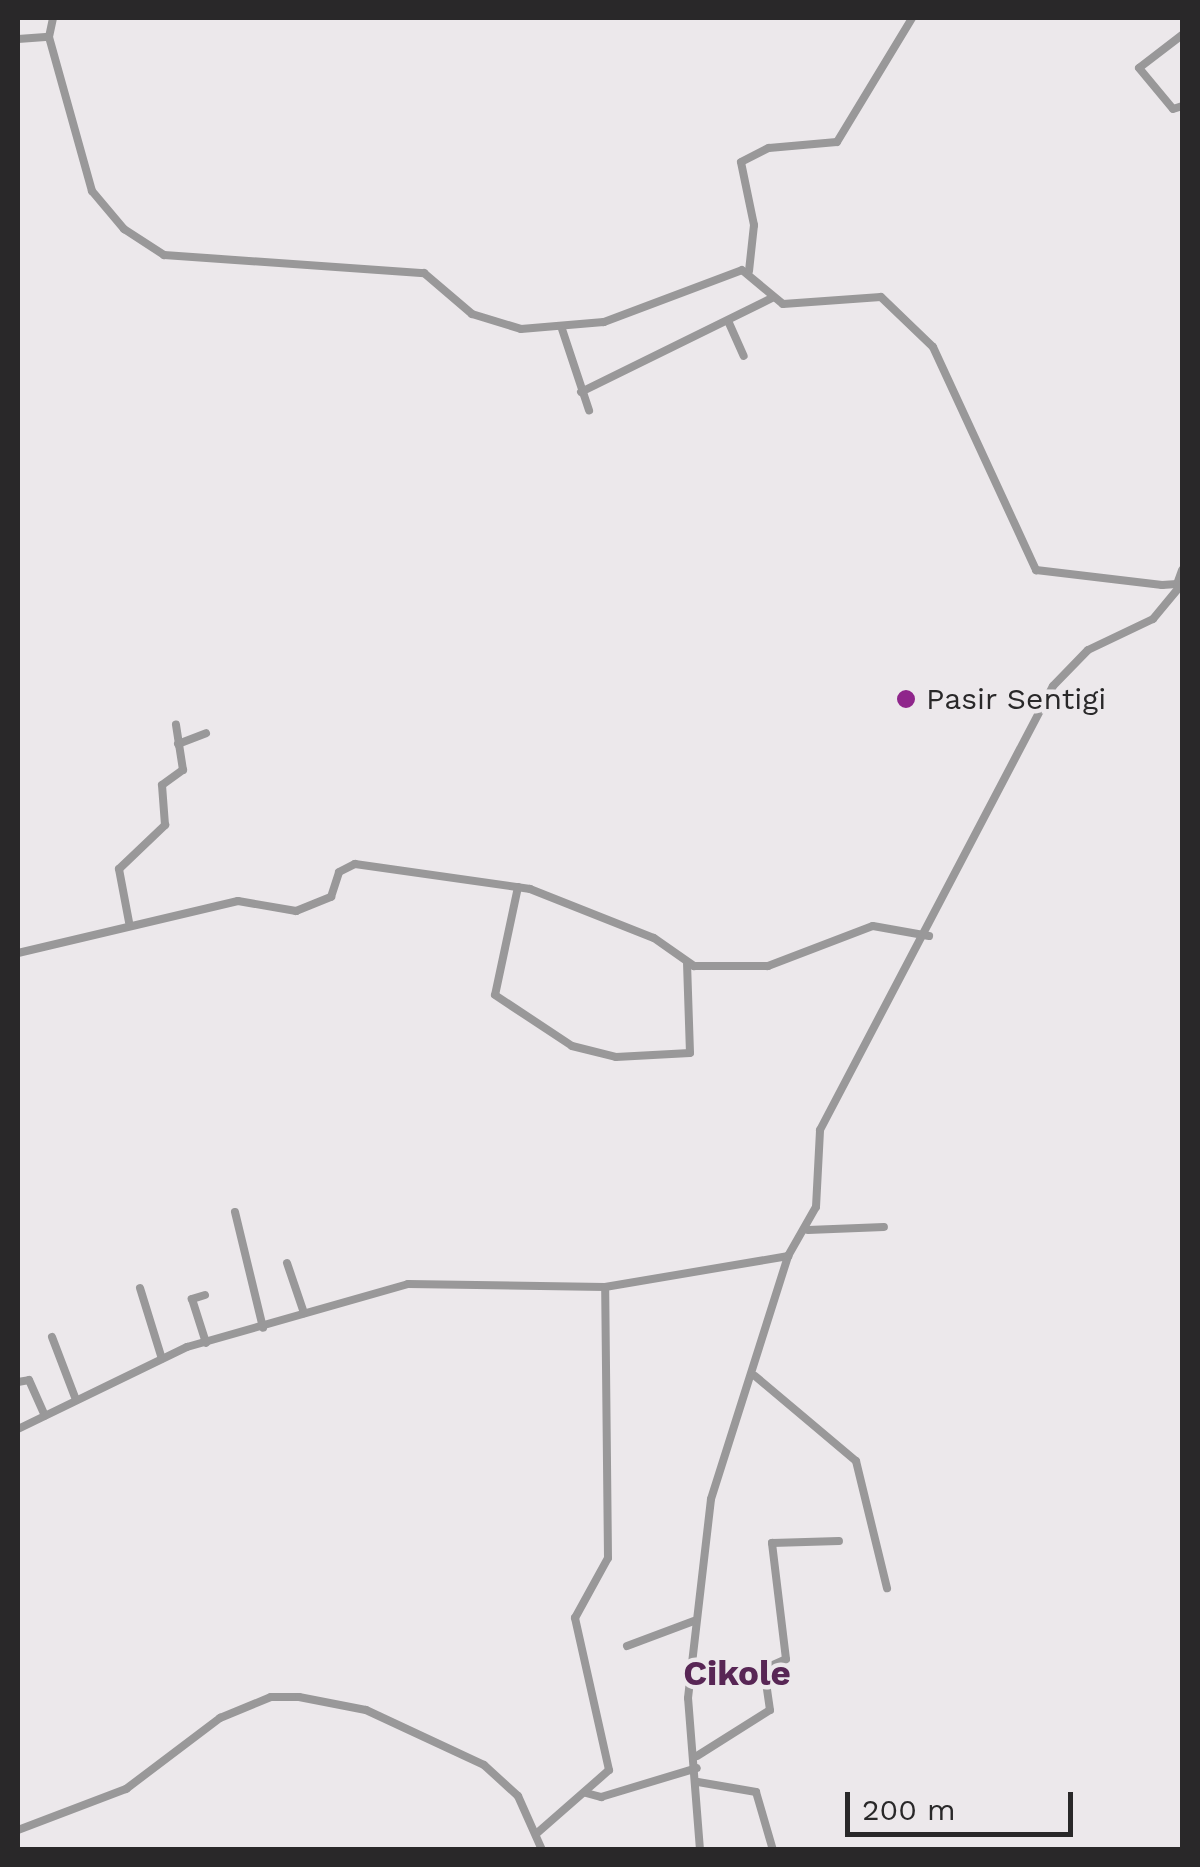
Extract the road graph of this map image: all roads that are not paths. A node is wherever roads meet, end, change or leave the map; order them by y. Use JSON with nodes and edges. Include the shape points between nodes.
{"nodes":[{"id":1,"x":53,"y":18,"type":"edge"},
{"id":2,"x":912,"y":18,"type":"edge"},
{"id":3,"x":1182,"y":34,"type":"edge"},
{"id":4,"x":49,"y":37,"type":"junction"},
{"id":5,"x":18,"y":40,"type":"edge"},
{"id":6,"x":1182,"y":106,"type":"edge"},
{"id":7,"x":749,"y":271,"type":"junction"},
{"id":8,"x":772,"y":298,"type":"junction"},
{"id":9,"x":730,"y":323,"type":"junction"},
{"id":10,"x":561,"y":326,"type":"junction"},
{"id":11,"x":744,"y":356,"type":"dead end"},
{"id":12,"x":581,"y":392,"type":"junction"},
{"id":13,"x":589,"y":410,"type":"dead end"},
{"id":14,"x":1182,"y":570,"type":"edge"},
{"id":15,"x":1180,"y":584,"type":"edge"},
{"id":16,"x":176,"y":725,"type":"dead end"},
{"id":17,"x":206,"y":733,"type":"dead end"},
{"id":18,"x":178,"y":744,"type":"junction"},
{"id":19,"x":518,"y":887,"type":"junction"},
{"id":20,"x":129,"y":922,"type":"junction"},
{"id":21,"x":929,"y":936,"type":"junction"},
{"id":22,"x":18,"y":953,"type":"edge"},
{"id":23,"x":688,"y":964,"type":"junction"},
{"id":24,"x":236,"y":1212,"type":"dead end"},
{"id":25,"x":884,"y":1227,"type":"dead end"},
{"id":26,"x":808,"y":1230,"type":"junction"},
{"id":27,"x":788,"y":1256,"type":"junction"},
{"id":28,"x":287,"y":1264,"type":"dead end"},
{"id":29,"x":605,"y":1287,"type":"junction"},
{"id":30,"x":140,"y":1288,"type":"dead end"},
{"id":31,"x":206,"y":1295,"type":"dead end"},
{"id":32,"x":304,"y":1313,"type":"junction"},
{"id":33,"x":263,"y":1328,"type":"junction"},
{"id":34,"x":52,"y":1337,"type":"dead end"},
{"id":35,"x":206,"y":1343,"type":"junction"},
{"id":36,"x":162,"y":1359,"type":"junction"},
{"id":37,"x":755,"y":1376,"type":"junction"},
{"id":38,"x":18,"y":1382,"type":"edge"},
{"id":39,"x":76,"y":1400,"type":"junction"},
{"id":40,"x":45,"y":1416,"type":"junction"},
{"id":41,"x":18,"y":1429,"type":"edge"},
{"id":42,"x":838,"y":1540,"type":"dead end"},
{"id":43,"x":887,"y":1588,"type":"dead end"},
{"id":44,"x":694,"y":1622,"type":"junction"},
{"id":45,"x":627,"y":1646,"type":"dead end"},
{"id":46,"x":696,"y":1756,"type":"junction"},
{"id":47,"x":696,"y":1768,"type":"junction"},
{"id":48,"x":698,"y":1782,"type":"junction"},
{"id":49,"x":586,"y":1793,"type":"junction"},
{"id":50,"x":18,"y":1830,"type":"edge"},
{"id":51,"x":536,"y":1834,"type":"junction"},
{"id":52,"x":542,"y":1850,"type":"edge"},
{"id":53,"x":700,"y":1850,"type":"edge"},
{"id":54,"x":774,"y":1850,"type":"edge"}],
"edges":[{"from":1,"to":4,"type":"street"},
{"from":2,"to":7,"type":"street","via":[[838,142],[769,148],[741,162],[754,224]]},
{"from":3,"to":6,"type":"street","via":[[1140,68],[1172,109]]},
{"from":4,"to":5,"type":"street"},
{"from":4,"to":10,"type":"street","via":[[92,191],[155,251],[424,273],[472,314],[521,329]]},
{"from":7,"to":8,"type":"street"},
{"from":7,"to":10,"type":"street","via":[[604,322]]},
{"from":8,"to":9,"type":"street"},
{"from":8,"to":15,"type":"street","via":[[805,307],[872,295],[908,315],[933,348],[1036,570]]},
{"from":9,"to":11,"type":"street"},
{"from":9,"to":12,"type":"street"},
{"from":10,"to":12,"type":"street"},
{"from":12,"to":13,"type":"street"},
{"from":14,"to":15,"type":"street"},
{"from":15,"to":21,"type":"street","via":[[1152,619],[1088,650],[1053,686]]},
{"from":16,"to":18,"type":"street"},
{"from":17,"to":18,"type":"street"},
{"from":18,"to":20,"type":"street","via":[[184,770],[162,785],[162,832],[120,869]]},
{"from":19,"to":20,"type":"street","via":[[355,864],[339,872],[331,897],[296,910],[238,901]]},
{"from":19,"to":23,"type":"street","via":[[654,938]]},
{"from":19,"to":23,"type":"street","via":[[495,996],[572,1046],[616,1057],[690,1052]]},
{"from":20,"to":22,"type":"street"},
{"from":21,"to":23,"type":"street","via":[[873,926],[768,966]]},
{"from":21,"to":26,"type":"street","via":[[820,1130]]},
{"from":24,"to":33,"type":"street"},
{"from":25,"to":26,"type":"street"},
{"from":26,"to":27,"type":"street"},
{"from":27,"to":29,"type":"street"},
{"from":27,"to":37,"type":"street"},
{"from":28,"to":32,"type":"street"},
{"from":29,"to":32,"type":"street","via":[[426,1282]]},
{"from":29,"to":49,"type":"street","via":[[608,1558],[574,1618],[609,1770]]},
{"from":30,"to":36,"type":"street"},
{"from":31,"to":35,"type":"street","via":[[192,1299]]},
{"from":32,"to":33,"type":"street"},
{"from":33,"to":35,"type":"street"},
{"from":34,"to":39,"type":"street"},
{"from":35,"to":36,"type":"street"},
{"from":36,"to":39,"type":"street"},
{"from":37,"to":43,"type":"street","via":[[856,1461]]},
{"from":37,"to":44,"type":"street","via":[[711,1499]]},
{"from":38,"to":40,"type":"street","via":[[29,1380]]},
{"from":39,"to":40,"type":"street"},
{"from":40,"to":41,"type":"street"},
{"from":42,"to":46,"type":"street","via":[[772,1543],[786,1660],[764,1669],[770,1710]]},
{"from":44,"to":45,"type":"street"},
{"from":44,"to":46,"type":"street","via":[[688,1698]]},
{"from":46,"to":47,"type":"street"},
{"from":47,"to":48,"type":"street"},
{"from":47,"to":49,"type":"street","via":[[602,1798]]},
{"from":48,"to":53,"type":"street"},
{"from":48,"to":54,"type":"street","via":[[756,1792]]},
{"from":49,"to":51,"type":"street"},
{"from":50,"to":51,"type":"street","via":[[126,1789],[232,1713],[299,1696],[366,1710],[484,1765],[510,1785]]},
{"from":51,"to":52,"type":"street"}]}
